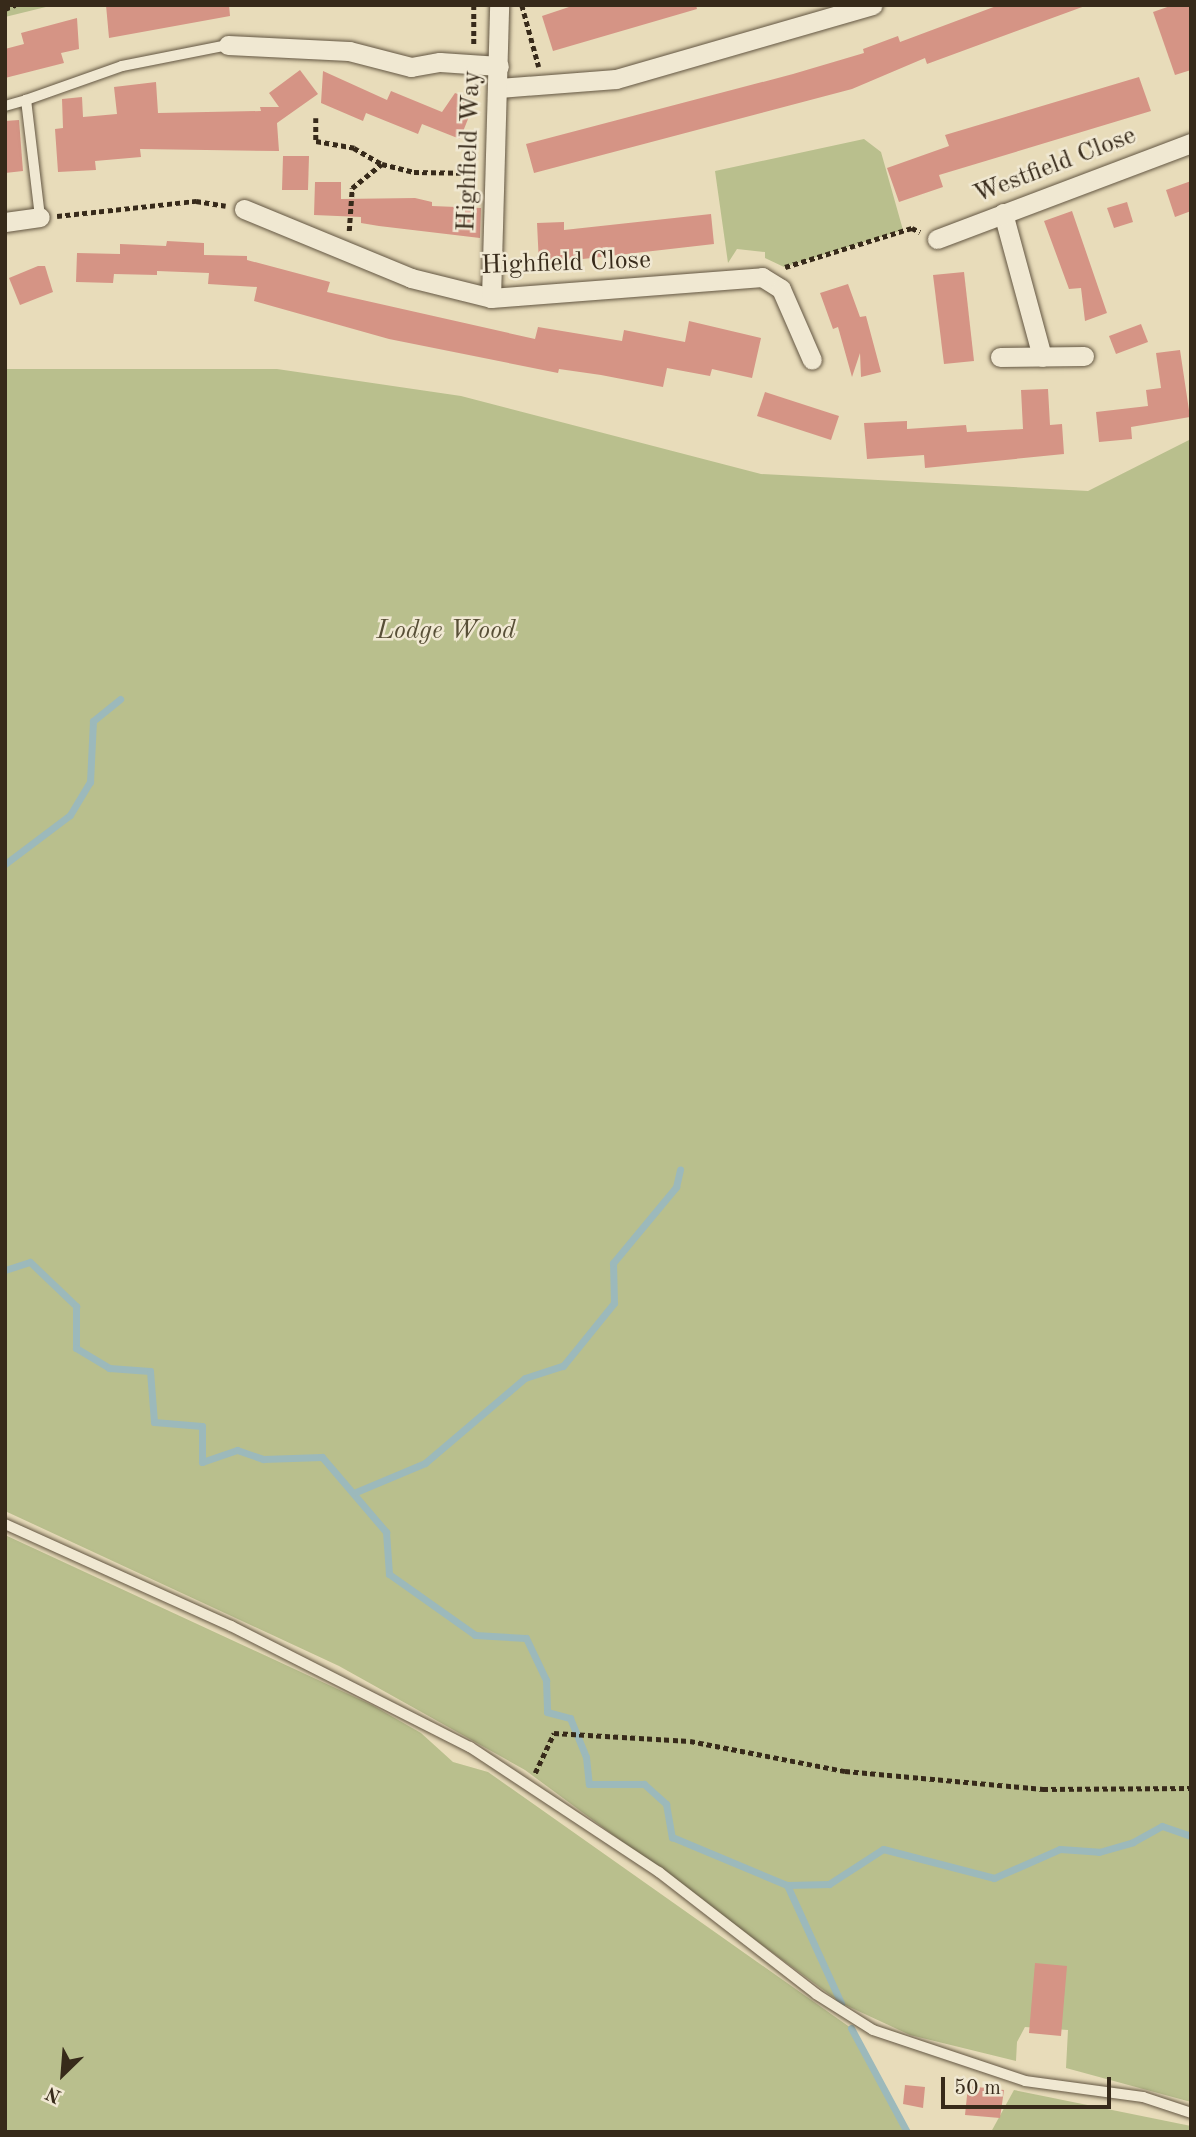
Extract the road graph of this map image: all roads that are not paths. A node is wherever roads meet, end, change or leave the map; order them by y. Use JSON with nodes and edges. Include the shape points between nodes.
{"nodes":[{"id":1,"x":499,"y":5,"type":"edge"},
{"id":2,"x":873,"y":5,"type":"edge"},
{"id":3,"x":228,"y":45,"type":"joint"},
{"id":4,"x":499,"y":66,"type":"junction"},
{"id":5,"x":499,"y":88,"type":"junction"},
{"id":6,"x":26,"y":100,"type":"junction"},
{"id":7,"x":5,"y":106,"type":"edge"},
{"id":8,"x":1191,"y":143,"type":"edge"},
{"id":9,"x":244,"y":209,"type":"road end"},
{"id":10,"x":1003,"y":213,"type":"junction"},
{"id":11,"x":40,"y":217,"type":"joint"},
{"id":12,"x":5,"y":222,"type":"edge"},
{"id":13,"x":937,"y":239,"type":"road end"},
{"id":14,"x":491,"y":298,"type":"junction"},
{"id":15,"x":1084,"y":356,"type":"dead end"},
{"id":16,"x":1000,"y":357,"type":"dead end"},
{"id":17,"x":1042,"y":357,"type":"junction"},
{"id":18,"x":812,"y":360,"type":"dead end"},
{"id":19,"x":5,"y":1524,"type":"edge"},
{"id":20,"x":1191,"y":2113,"type":"edge"}],
"edges":[{"from":1,"to":4,"type":"street","name":"Highfield Way"},
{"from":2,"to":5,"type":"street","via":[[616,79]]},
{"from":3,"to":4,"type":"street","via":[[349,51],[411,67],[440,62]]},
{"from":3,"to":6,"type":"lane","via":[[122,66]]},
{"from":4,"to":5,"type":"street","name":"Highfield Way"},
{"from":5,"to":14,"type":"street","name":"Highfield Way"},
{"from":6,"to":7,"type":"lane"},
{"from":6,"to":11,"type":"lane"},
{"from":8,"to":10,"type":"street","name":"Westfield Close"},
{"from":9,"to":14,"type":"street","name":"Highfield Close","via":[[411,278]]},
{"from":10,"to":13,"type":"street","name":"Westfield Close"},
{"from":10,"to":17,"type":"street"},
{"from":11,"to":12,"type":"street"},
{"from":14,"to":18,"type":"street","name":"Highfield Close","via":[[753,277],[781,289]]},
{"from":15,"to":17,"type":"street"},
{"from":16,"to":17,"type":"street"},
{"from":19,"to":20,"type":"lane","via":[[243,1632],[470,1747],[659,1872],[816,1994],[873,2030],[1025,2081],[1143,2097]]}]}
